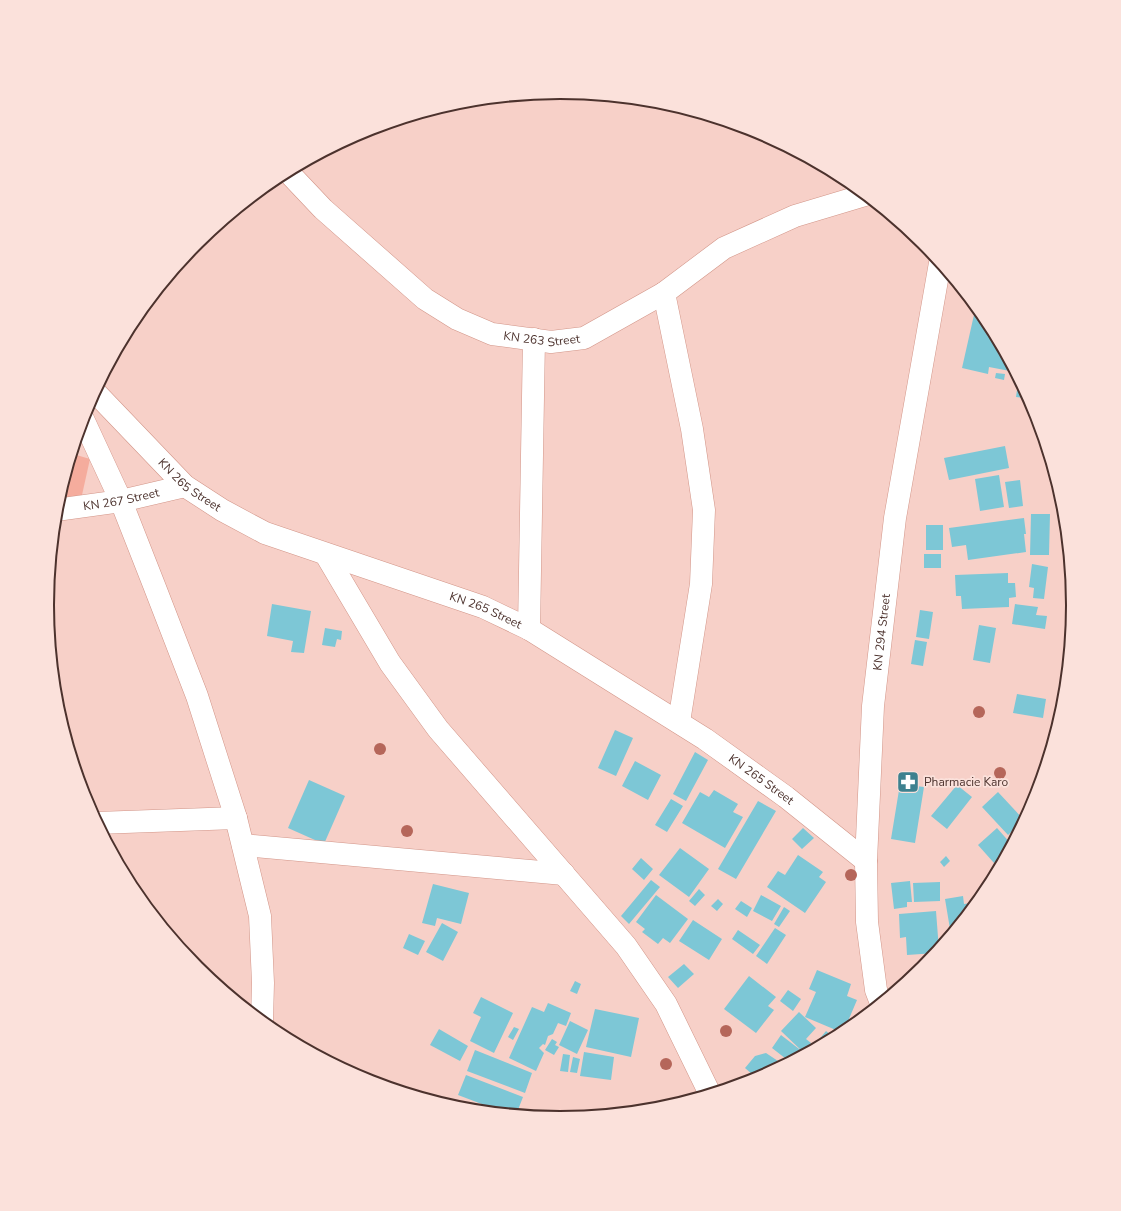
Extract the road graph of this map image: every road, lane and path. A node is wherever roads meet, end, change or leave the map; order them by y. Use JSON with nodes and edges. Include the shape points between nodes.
{"nodes":[{"id":1,"x":292,"y":176,"type":"edge"},
{"id":2,"x":859,"y":197,"type":"edge"},
{"id":3,"x":939,"y":270,"type":"edge"},
{"id":4,"x":664,"y":293,"type":"junction"},
{"id":5,"x":534,"y":340,"type":"junction"},
{"id":6,"x":99,"y":397,"type":"edge"},
{"id":7,"x":87,"y":428,"type":"edge"},
{"id":8,"x":185,"y":486,"type":"junction"},
{"id":9,"x":121,"y":501,"type":"junction"},
{"id":10,"x":64,"y":509,"type":"edge"},
{"id":11,"x":326,"y":554,"type":"junction"},
{"id":12,"x":529,"y":629,"type":"junction"},
{"id":13,"x":679,"y":722,"type":"junction"},
{"id":14,"x":236,"y":818,"type":"junction"},
{"id":15,"x":103,"y":823,"type":"edge"},
{"id":16,"x":243,"y":845,"type":"junction"},
{"id":17,"x":866,"y":861,"type":"junction"},
{"id":18,"x":564,"y":874,"type":"junction"},
{"id":19,"x":879,"y":998,"type":"edge"},
{"id":20,"x":262,"y":1015,"type":"edge"},
{"id":21,"x":708,"y":1090,"type":"edge"}],
"edges":[{"from":1,"to":5,"type":"street","name":"KN 263 Street","via":[[323,209],[425,299],[457,319],[492,334]]},
{"from":2,"to":4,"type":"street","name":"KN 263 Street","via":[[795,216],[724,248]]},
{"from":3,"to":17,"type":"street","name":"KN 294 Street","via":[[895,518],[874,706]]},
{"from":4,"to":5,"type":"street","name":"KN 263 Street","via":[[584,338],[551,342]]},
{"from":4,"to":13,"type":"street","via":[[692,429],[704,510],[701,584]]},
{"from":5,"to":12,"type":"street"},
{"from":6,"to":8,"type":"street","name":"KN 265 Street"},
{"from":7,"to":9,"type":"street"},
{"from":8,"to":9,"type":"street","name":"KN 267 Street"},
{"from":8,"to":11,"type":"street","name":"KN 265 Street","via":[[265,534]]},
{"from":9,"to":10,"type":"street","name":"KN 267 Street"},
{"from":9,"to":14,"type":"street","via":[[197,696]]},
{"from":11,"to":12,"type":"street","name":"KN 265 Street","via":[[483,607]]},
{"from":11,"to":18,"type":"street","via":[[390,663],[438,729]]},
{"from":12,"to":13,"type":"street","name":"KN 265 Street"},
{"from":13,"to":17,"type":"street","name":"KN 265 Street","via":[[786,797]]},
{"from":14,"to":15,"type":"street"},
{"from":14,"to":16,"type":"street"},
{"from":16,"to":18,"type":"street"},
{"from":16,"to":20,"type":"street","via":[[260,916],[264,983]]},
{"from":17,"to":19,"type":"street","name":"KN 294 Street","via":[[867,922]]},
{"from":18,"to":21,"type":"street","via":[[626,946],[666,1004]]}]}
